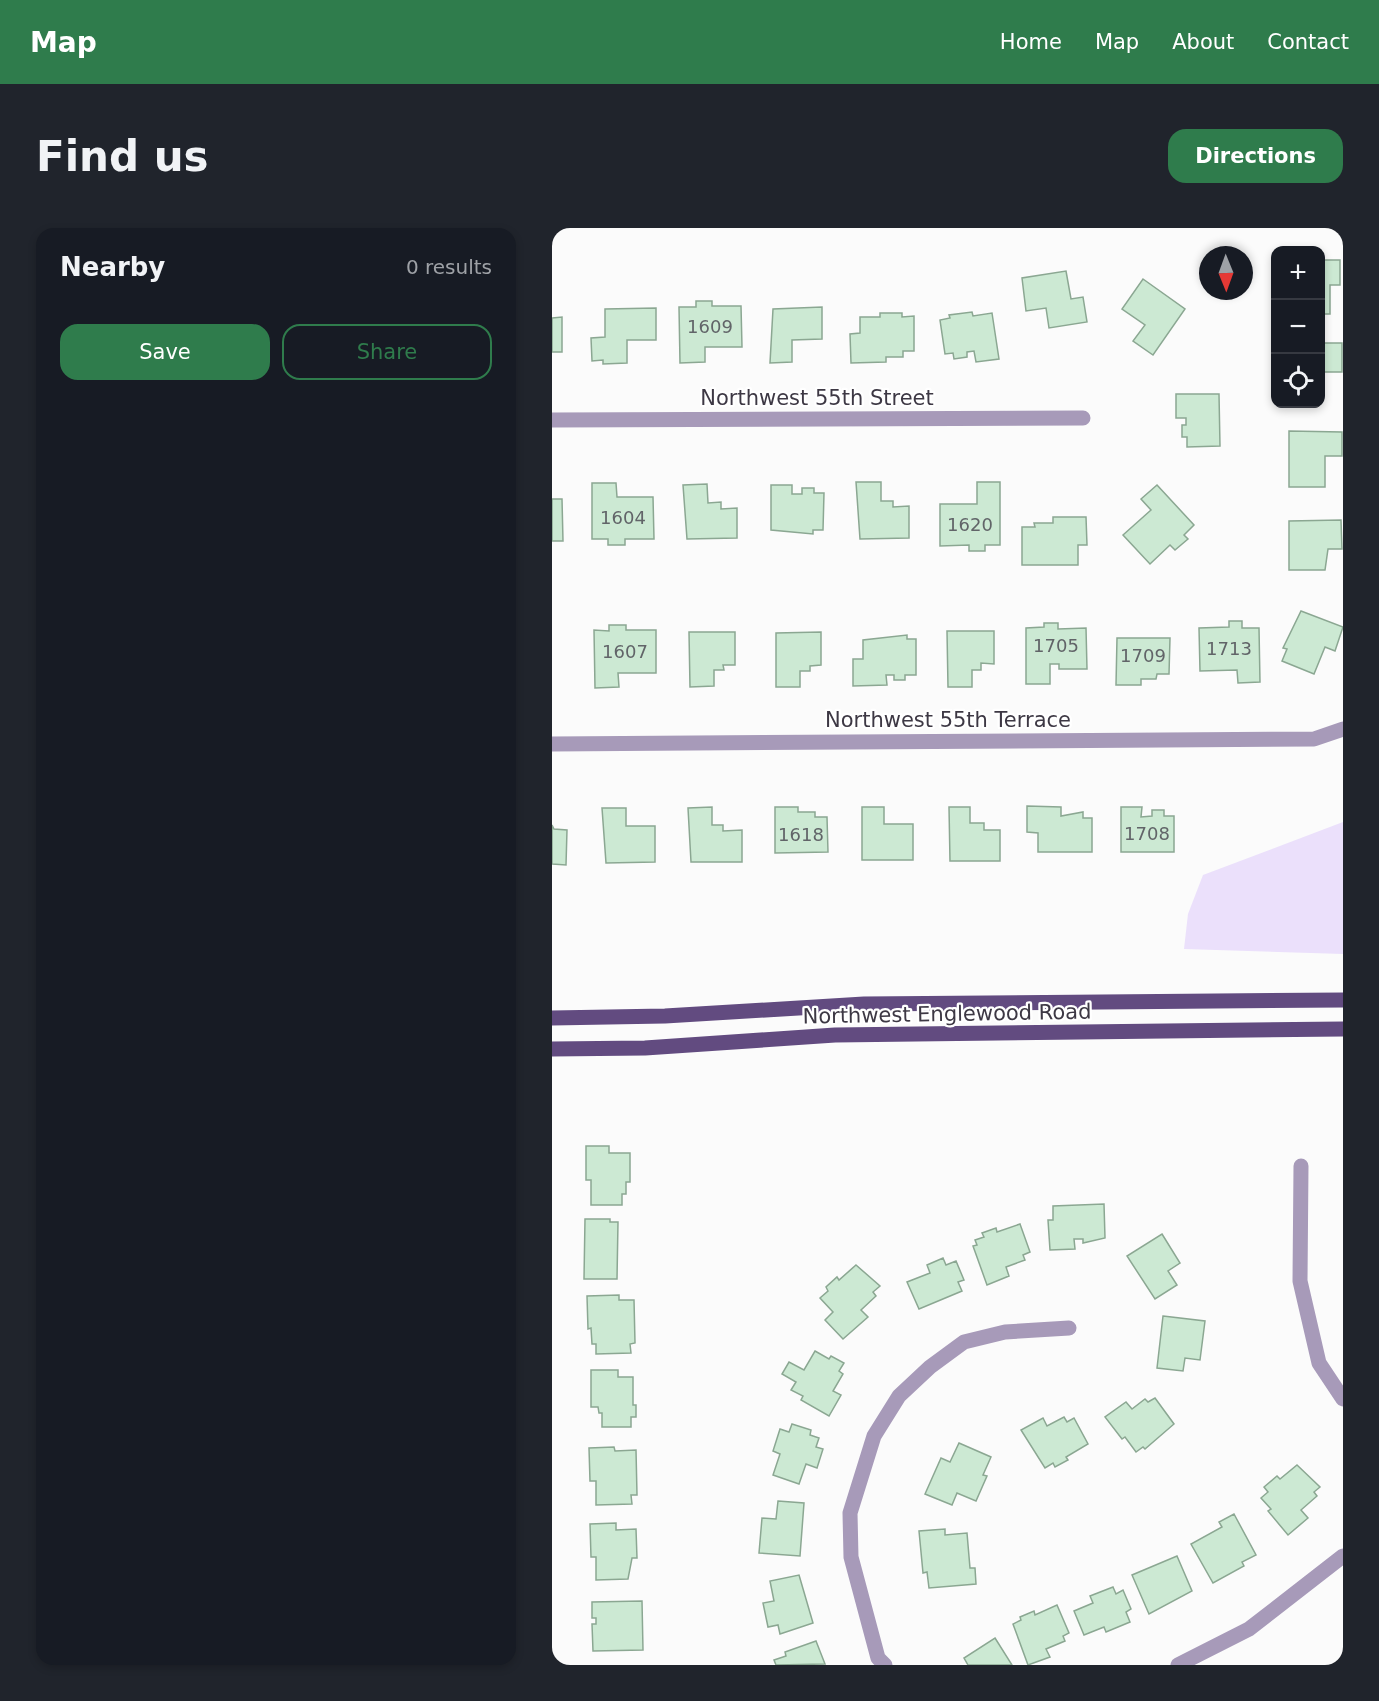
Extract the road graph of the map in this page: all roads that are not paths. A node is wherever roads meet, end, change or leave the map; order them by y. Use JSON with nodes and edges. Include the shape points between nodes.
{"nodes":[{"id":1,"x":1083,"y":418,"type":"dead end"},
{"id":2,"x":552,"y":420,"type":"edge"},
{"id":3,"x":1343,"y":729,"type":"edge"},
{"id":4,"x":552,"y":744,"type":"edge"},
{"id":5,"x":1343,"y":1000,"type":"edge"},
{"id":6,"x":552,"y":1018,"type":"edge"},
{"id":7,"x":1343,"y":1029,"type":"edge"},
{"id":8,"x":552,"y":1049,"type":"edge"},
{"id":9,"x":1301,"y":1166,"type":"dead end"},
{"id":10,"x":1069,"y":1328,"type":"dead end"},
{"id":11,"x":1343,"y":1399,"type":"edge"},
{"id":12,"x":1343,"y":1556,"type":"edge"},
{"id":13,"x":885,"y":1665,"type":"edge"},
{"id":14,"x":1178,"y":1665,"type":"edge"}],
"edges":[{"from":1,"to":2,"type":"street","name":"Northwest 55th Street"},
{"from":3,"to":4,"type":"street","name":"Northwest 55th Terrace","via":[[1314,739]]},
{"from":5,"to":6,"type":"main road","name":"Northwest Englewood Road","via":[[864,1004],[665,1016]]},
{"from":7,"to":8,"type":"main road","name":"Northwest Englewood Road","via":[[834,1035],[645,1048]]},
{"from":9,"to":11,"type":"street","via":[[1300,1281],[1319,1363]]},
{"from":10,"to":13,"type":"street","via":[[1005,1332],[964,1342],[899,1396],[874,1436],[850,1513],[851,1557],[878,1658]]},
{"from":12,"to":14,"type":"street","via":[[1249,1629]]}]}
